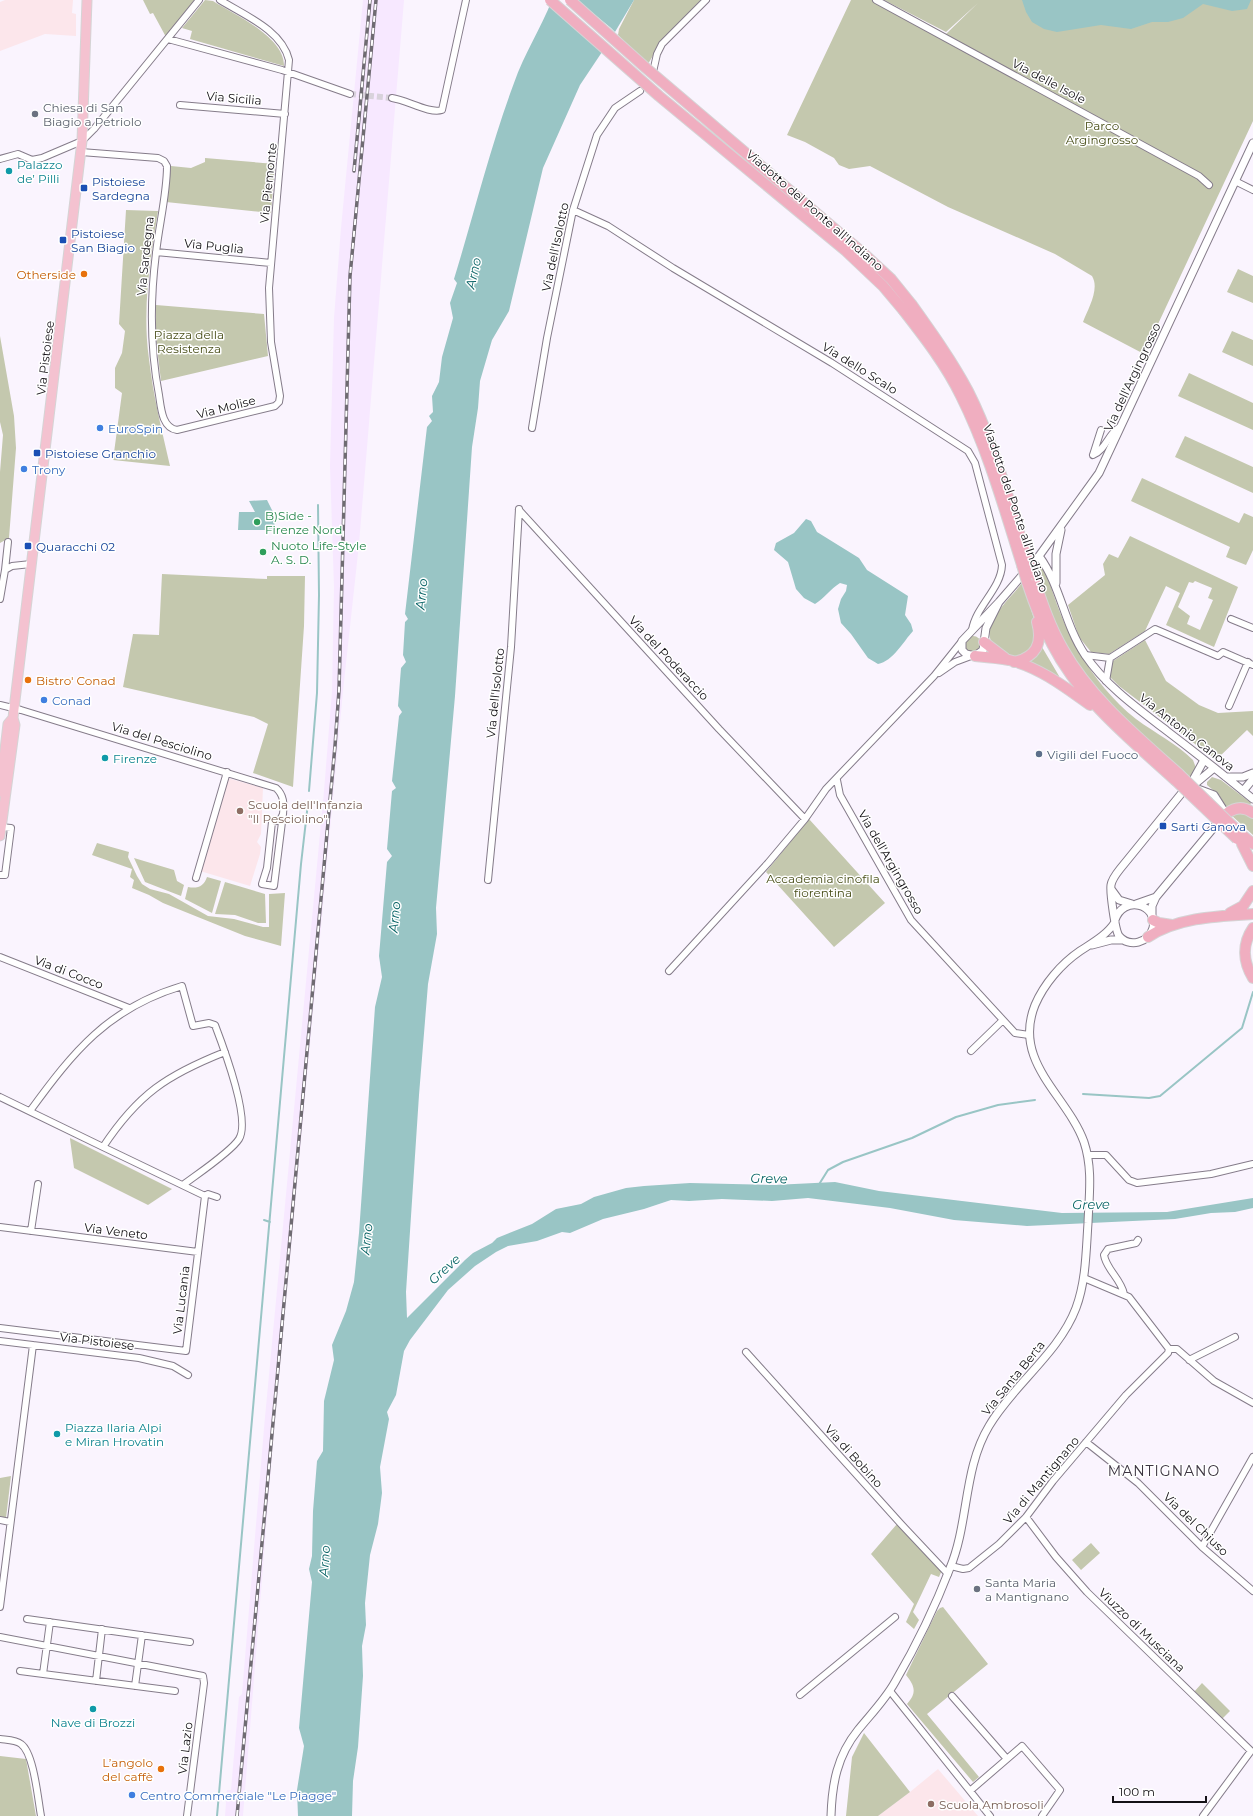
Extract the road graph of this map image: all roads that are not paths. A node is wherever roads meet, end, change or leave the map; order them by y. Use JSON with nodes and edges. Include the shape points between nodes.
{"nodes":[{"id":1,"x":87,"y":0,"type":"edge"},
{"id":2,"x":199,"y":0,"type":"edge"},
{"id":3,"x":220,"y":0,"type":"edge"},
{"id":4,"x":466,"y":0,"type":"edge"},
{"id":5,"x":550,"y":0,"type":"edge"},
{"id":6,"x":570,"y":0,"type":"edge"},
{"id":7,"x":706,"y":0,"type":"edge"},
{"id":8,"x":876,"y":0,"type":"edge"},
{"id":9,"x":168,"y":39,"type":"junction"},
{"id":10,"x":288,"y":72,"type":"junction"},
{"id":11,"x":653,"y":72,"type":"dead end"},
{"id":12,"x":640,"y":90,"type":"dead end"},
{"id":13,"x":350,"y":94,"type":"tunnel mouth"},
{"id":14,"x":392,"y":98,"type":"tunnel mouth"},
{"id":15,"x":180,"y":105,"type":"dead end"},
{"id":16,"x":285,"y":114,"type":"junction"},
{"id":17,"x":82,"y":141,"type":"junction"},
{"id":18,"x":1253,"y":143,"type":"edge"},
{"id":19,"x":81,"y":152,"type":"junction"},
{"id":20,"x":0,"y":159,"type":"edge"},
{"id":21,"x":1235,"y":181,"type":"junction"},
{"id":22,"x":1209,"y":184,"type":"dead end"},
{"id":23,"x":1253,"y":190,"type":"edge"},
{"id":24,"x":573,"y":210,"type":"junction"},
{"id":25,"x":156,"y":252,"type":"junction"},
{"id":26,"x":271,"y":263,"type":"junction"},
{"id":27,"x":908,"y":308,"type":"junction"},
{"id":28,"x":279,"y":402,"type":"joint"},
{"id":29,"x":1120,"y":427,"type":"junction"},
{"id":30,"x":532,"y":428,"type":"dead end"},
{"id":31,"x":177,"y":430,"type":"joint"},
{"id":32,"x":1101,"y":430,"type":"dead end"},
{"id":33,"x":519,"y":509,"type":"joint"},
{"id":34,"x":1064,"y":522,"type":"junction"},
{"id":35,"x":8,"y":542,"type":"dead end"},
{"id":36,"x":1046,"y":546,"type":"junction"},
{"id":37,"x":1039,"y":556,"type":"junction"},
{"id":38,"x":31,"y":564,"type":"junction"},
{"id":39,"x":5,"y":570,"type":"junction"},
{"id":40,"x":1055,"y":571,"type":"junction"},
{"id":41,"x":1030,"y":577,"type":"junction"},
{"id":42,"x":1056,"y":585,"type":"junction"},
{"id":43,"x":0,"y":599,"type":"edge"},
{"id":44,"x":999,"y":602,"type":"junction"},
{"id":45,"x":1231,"y":619,"type":"dead end"},
{"id":46,"x":1253,"y":628,"type":"edge"},
{"id":47,"x":972,"y":630,"type":"junction"},
{"id":48,"x":983,"y":640,"type":"junction"},
{"id":49,"x":962,"y":641,"type":"junction"},
{"id":50,"x":1085,"y":655,"type":"junction"},
{"id":51,"x":973,"y":656,"type":"junction"},
{"id":52,"x":1110,"y":658,"type":"junction"},
{"id":53,"x":1011,"y":661,"type":"junction"},
{"id":54,"x":1250,"y":664,"type":"edge"},
{"id":55,"x":934,"y":676,"type":"junction"},
{"id":56,"x":1106,"y":681,"type":"junction"},
{"id":57,"x":0,"y":705,"type":"edge"},
{"id":58,"x":1229,"y":706,"type":"dead end"},
{"id":59,"x":14,"y":709,"type":"junction"},
{"id":60,"x":13,"y":718,"type":"junction"},
{"id":61,"x":1107,"y":718,"type":"junction"},
{"id":62,"x":1204,"y":760,"type":"junction"},
{"id":63,"x":1214,"y":768,"type":"junction"},
{"id":64,"x":227,"y":772,"type":"junction"},
{"id":65,"x":1253,"y":773,"type":"edge"},
{"id":66,"x":1177,"y":777,"type":"junction"},
{"id":67,"x":1226,"y":777,"type":"junction"},
{"id":68,"x":1253,"y":779,"type":"edge"},
{"id":69,"x":837,"y":780,"type":"junction"},
{"id":70,"x":1196,"y":784,"type":"junction"},
{"id":71,"x":1244,"y":791,"type":"junction"},
{"id":72,"x":0,"y":792,"type":"edge"},
{"id":73,"x":1182,"y":795,"type":"dead end"},
{"id":74,"x":1253,"y":799,"type":"edge"},
{"id":75,"x":1253,"y":813,"type":"edge"},
{"id":76,"x":283,"y":814,"type":"junction"},
{"id":77,"x":1226,"y":814,"type":"joint"},
{"id":78,"x":805,"y":819,"type":"junction"},
{"id":79,"x":1215,"y":826,"type":"dead end"},
{"id":80,"x":0,"y":831,"type":"edge"},
{"id":81,"x":1246,"y":841,"type":"edge"},
{"id":82,"x":1253,"y":855,"type":"edge"},
{"id":83,"x":1253,"y":866,"type":"edge"},
{"id":84,"x":0,"y":875,"type":"edge"},
{"id":85,"x":196,"y":878,"type":"dead end"},
{"id":86,"x":488,"y":880,"type":"dead end"},
{"id":87,"x":1111,"y":888,"type":"junction"},
{"id":88,"x":1253,"y":891,"type":"edge"},
{"id":89,"x":1156,"y":897,"type":"junction"},
{"id":90,"x":1134,"y":904,"type":"junction"},
{"id":91,"x":1253,"y":914,"type":"edge"},
{"id":92,"x":1220,"y":916,"type":"junction"},
{"id":93,"x":1152,"y":918,"type":"junction"},
{"id":94,"x":1115,"y":921,"type":"junction"},
{"id":95,"x":1172,"y":925,"type":"junction"},
{"id":96,"x":1253,"y":928,"type":"edge"},
{"id":97,"x":1148,"y":937,"type":"junction"},
{"id":98,"x":1123,"y":940,"type":"junction"},
{"id":99,"x":1086,"y":947,"type":"junction"},
{"id":100,"x":0,"y":957,"type":"edge"},
{"id":101,"x":669,"y":971,"type":"dead end"},
{"id":102,"x":1253,"y":978,"type":"edge"},
{"id":103,"x":130,"y":1008,"type":"junction"},
{"id":104,"x":1003,"y":1020,"type":"junction"},
{"id":105,"x":1029,"y":1035,"type":"junction"},
{"id":106,"x":971,"y":1051,"type":"dead end"},
{"id":107,"x":225,"y":1052,"type":"junction"},
{"id":108,"x":0,"y":1097,"type":"edge"},
{"id":109,"x":30,"y":1111,"type":"junction"},
{"id":110,"x":103,"y":1146,"type":"junction"},
{"id":111,"x":1088,"y":1155,"type":"junction"},
{"id":112,"x":1253,"y":1164,"type":"edge"},
{"id":113,"x":38,"y":1184,"type":"dead end"},
{"id":114,"x":183,"y":1186,"type":"junction"},
{"id":115,"x":205,"y":1196,"type":"junction"},
{"id":116,"x":217,"y":1197,"type":"dead end"},
{"id":117,"x":0,"y":1227,"type":"edge"},
{"id":118,"x":31,"y":1231,"type":"junction"},
{"id":119,"x":1138,"y":1240,"type":"dead end"},
{"id":120,"x":198,"y":1252,"type":"junction"},
{"id":121,"x":1084,"y":1278,"type":"junction"},
{"id":122,"x":1124,"y":1294,"type":"junction"},
{"id":123,"x":0,"y":1328,"type":"edge"},
{"id":124,"x":75,"y":1336,"type":"junction"},
{"id":125,"x":1235,"y":1337,"type":"dead end"},
{"id":126,"x":0,"y":1341,"type":"edge"},
{"id":127,"x":33,"y":1345,"type":"junction"},
{"id":128,"x":1169,"y":1349,"type":"junction"},
{"id":129,"x":74,"y":1350,"type":"junction"},
{"id":130,"x":746,"y":1352,"type":"dead end"},
{"id":131,"x":1189,"y":1360,"type":"junction"},
{"id":132,"x":188,"y":1375,"type":"dead end"},
{"id":133,"x":1253,"y":1403,"type":"edge"},
{"id":134,"x":1086,"y":1442,"type":"junction"},
{"id":135,"x":1253,"y":1457,"type":"edge"},
{"id":136,"x":1026,"y":1517,"type":"junction"},
{"id":137,"x":0,"y":1520,"type":"edge"},
{"id":138,"x":10,"y":1522,"type":"junction"},
{"id":139,"x":1202,"y":1547,"type":"junction"},
{"id":140,"x":951,"y":1566,"type":"junction"},
{"id":141,"x":948,"y":1574,"type":"junction"},
{"id":142,"x":1253,"y":1591,"type":"edge"},
{"id":143,"x":1,"y":1597,"type":"edge"},
{"id":144,"x":0,"y":1607,"type":"edge"},
{"id":145,"x":894,"y":1617,"type":"dead end"},
{"id":146,"x":27,"y":1619,"type":"dead end"},
{"id":147,"x":50,"y":1622,"type":"junction"},
{"id":148,"x":102,"y":1629,"type":"junction"},
{"id":149,"x":142,"y":1635,"type":"junction"},
{"id":150,"x":0,"y":1637,"type":"edge"},
{"id":151,"x":190,"y":1642,"type":"dead end"},
{"id":152,"x":46,"y":1646,"type":"junction"},
{"id":153,"x":99,"y":1655,"type":"junction"},
{"id":154,"x":138,"y":1663,"type":"junction"},
{"id":155,"x":20,"y":1671,"type":"dead end"},
{"id":156,"x":43,"y":1674,"type":"junction"},
{"id":157,"x":96,"y":1681,"type":"junction"},
{"id":158,"x":135,"y":1686,"type":"junction"},
{"id":159,"x":175,"y":1691,"type":"dead end"},
{"id":160,"x":890,"y":1691,"type":"junction"},
{"id":161,"x":800,"y":1695,"type":"dead end"},
{"id":162,"x":952,"y":1696,"type":"dead end"},
{"id":163,"x":0,"y":1739,"type":"edge"},
{"id":164,"x":1252,"y":1751,"type":"edge"},
{"id":165,"x":1007,"y":1759,"type":"junction"},
{"id":166,"x":971,"y":1790,"type":"junction"},
{"id":167,"x":41,"y":1816,"type":"edge"},
{"id":168,"x":187,"y":1816,"type":"edge"},
{"id":169,"x":831,"y":1816,"type":"edge"},
{"id":170,"x":990,"y":1816,"type":"edge"},
{"id":171,"x":996,"y":1816,"type":"edge"},
{"id":172,"x":1042,"y":1816,"type":"edge"},
{"id":173,"x":1203,"y":1816,"type":"edge"}],
"edges":[{"from":1,"to":17,"type":"main road","name":"Via Pistoiese"},
{"from":2,"to":9,"type":"street"},
{"from":3,"to":10,"type":"street","name":"Via Piemonte","via":[[268,30],[280,41],[288,56]]},
{"from":4,"to":14,"type":"street","via":[[442,110],[430,111]]},
{"from":5,"to":27,"type":"highway","name":"Viadotto del Ponte all'Indiano","bridge":true,"via":[[659,96],[846,251]]},
{"from":6,"to":27,"type":"highway","name":"Viadotto del Ponte all'Indiano","bridge":true,"via":[[864,254],[891,279]]},
{"from":7,"to":11,"type":"street","via":[[662,44]]},
{"from":8,"to":22,"type":"street","name":"Via delle Isole","via":[[1199,176]]},
{"from":9,"to":10,"type":"street"},
{"from":9,"to":17,"type":"street"},
{"from":10,"to":13,"type":"street"},
{"from":10,"to":16,"type":"street","name":"Via Piemonte"},
{"from":12,"to":24,"type":"street","name":"Via dell'Isolotto","via":[[615,108],[597,135]]},
{"from":15,"to":16,"type":"street","name":"Via Sicilia"},
{"from":16,"to":26,"type":"street","name":"Via Piemonte"},
{"from":17,"to":19,"type":"main road","name":"Via Pistoiese"},
{"from":17,"to":20,"type":"street","via":[[35,160],[18,154]]},
{"from":18,"to":21,"type":"street","name":"Via dell'Argingrosso"},
{"from":19,"to":25,"type":"street","name":"Via Sardegna","via":[[158,158],[164,161],[167,168]]},
{"from":19,"to":38,"type":"main road","name":"Via Pistoiese"},
{"from":21,"to":23,"type":"street"},
{"from":21,"to":29,"type":"street","name":"Via dell'Argingrosso"},
{"from":24,"to":30,"type":"street","name":"Via dell'Isolotto","via":[[546,338]]},
{"from":24,"to":47,"type":"street","name":"Via dello Scalo","via":[[608,226],[832,363],[968,451],[975,463],[1002,565]]},
{"from":25,"to":26,"type":"street","name":"Via Puglia"},
{"from":25,"to":31,"type":"street","name":"Via Sardegna","via":[[151,304],[153,359],[164,419],[170,428]]},
{"from":26,"to":28,"type":"street","name":"Via Piemonte","via":[[270,322]]},
{"from":27,"to":41,"type":"highway","name":"Viadotto del Ponte all'Indiano","bridge":true,"via":[[961,396],[984,449]]},
{"from":28,"to":31,"type":"street","name":"Via Molise","via":[[275,406]]},
{"from":29,"to":32,"type":"street","via":[[1113,432],[1100,453],[1093,455]]},
{"from":29,"to":34,"type":"street","name":"Via dell'Argingrosso","via":[[1099,473]]},
{"from":33,"to":78,"type":"street","name":"Via del Poderaccio","via":[[533,528]]},
{"from":33,"to":86,"type":"street","name":"Via dell'Isolotto","via":[[511,647]]},
{"from":34,"to":36,"type":"street","name":"Via dell'Argingrosso"},
{"from":34,"to":40,"type":"street","name":"Via Antonio Canova","via":[[1058,543]]},
{"from":35,"to":39,"type":"street"},
{"from":36,"to":37,"type":"street","name":"Via dell'Argingrosso"},
{"from":36,"to":40,"type":"street","name":"Via Antonio Canova"},
{"from":37,"to":42,"type":"street","name":"Via Antonio Canova"},
{"from":37,"to":44,"type":"street","name":"Via dell'Argingrosso"},
{"from":38,"to":39,"type":"street","via":[[12,566]]},
{"from":38,"to":59,"type":"main road","name":"Via Pistoiese"},
{"from":39,"to":43,"type":"street"},
{"from":40,"to":42,"type":"street","name":"Via Antonio Canova"},
{"from":41,"to":53,"type":"highway","via":[[1040,639],[1030,654]]},
{"from":41,"to":61,"type":"highway","name":"Viadotto del Ponte all'Indiano","via":[[1037,610],[1057,653],[1078,686]]},
{"from":41,"to":66,"type":"highway","name":"Viadotto del Ponte all'Indiano","via":[[1069,660],[1083,679]]},
{"from":42,"to":50,"type":"street","name":"Via Antonio Canova","via":[[1070,626]]},
{"from":44,"to":47,"type":"street","name":"Via dell'Argingrosso"},
{"from":44,"to":48,"type":"street","name":"Via dell'Argingrosso"},
{"from":45,"to":46,"type":"street"},
{"from":47,"to":48,"type":"street"},
{"from":47,"to":49,"type":"street","name":"Via dell'Argingrosso"},
{"from":48,"to":51,"type":"street","name":"Via dell'Argingrosso","via":[[983,650]]},
{"from":48,"to":53,"type":"highway"},
{"from":49,"to":51,"type":"street","via":[[964,652]]},
{"from":49,"to":55,"type":"street","name":"Via dell'Argingrosso"},
{"from":50,"to":52,"type":"street"},
{"from":50,"to":56,"type":"street","name":"Via Antonio Canova"},
{"from":51,"to":53,"type":"highway"},
{"from":51,"to":55,"type":"street","name":"Via dell'Argingrosso","via":[[955,662]]},
{"from":52,"to":54,"type":"street","via":[[1155,629],[1218,656],[1224,652]]},
{"from":52,"to":56,"type":"street"},
{"from":53,"to":61,"type":"highway","via":[[1059,683]]},
{"from":54,"to":58,"type":"street"},
{"from":55,"to":69,"type":"street","name":"Via dell'Argingrosso","via":[[842,771]]},
{"from":56,"to":62,"type":"street","name":"Via Antonio Canova"},
{"from":57,"to":59,"type":"street","name":"Via del Pesciolino"},
{"from":59,"to":60,"type":"main road","name":"Via Pistoiese"},
{"from":59,"to":64,"type":"street","name":"Via del Pesciolino"},
{"from":60,"to":72,"type":"main road","name":"Via Pistoiese","via":[[8,724]]},
{"from":60,"to":80,"type":"main road","name":"Via Pistoiese","via":[[15,725]]},
{"from":61,"to":66,"type":"highway","name":"Viadotto del Ponte all'Indiano"},
{"from":62,"to":63,"type":"street","name":"Via Antonio Canova"},
{"from":62,"to":70,"type":"street"},
{"from":63,"to":67,"type":"street","name":"Via Antonio Canova"},
{"from":63,"to":70,"type":"street"},
{"from":64,"to":76,"type":"street","name":"Via del Pesciolino","via":[[276,788],[283,799]]},
{"from":64,"to":85,"type":"street"},
{"from":65,"to":67,"type":"street","via":[[1243,777]]},
{"from":66,"to":81,"type":"highway","name":"Viadotto del Ponte all'Indiano","bridge":true},
{"from":67,"to":71,"type":"street","name":"Via Antonio Canova"},
{"from":68,"to":71,"type":"street"},
{"from":69,"to":78,"type":"street","name":"Via dell'Argingrosso","via":[[826,789]]},
{"from":69,"to":104,"type":"street","name":"Via dell'Argingrosso","via":[[840,795],[911,920]]},
{"from":70,"to":77,"type":"street","via":[[1214,795]]},
{"from":71,"to":74,"type":"street","name":"Via Antonio Canova"},
{"from":73,"to":87,"type":"street","via":[[1120,869],[1112,880]]},
{"from":75,"to":77,"type":"highway","via":[[1239,808]]},
{"from":76,"to":76,"type":"street","name":"Via del Pesciolino","via":[[280,820],[272,822],[262,884],[274,886]]},
{"from":78,"to":101,"type":"street","name":"Via dell'Argingrosso","via":[[768,864]]},
{"from":79,"to":89,"type":"street"},
{"from":80,"to":84,"type":"street","name":"Via Pistoiese","via":[[11,828],[5,876]]},
{"from":81,"to":82,"type":"highway","name":"Viadotto del Ponte all'Indiano"},
{"from":81,"to":83,"type":"highway"},
{"from":87,"to":90,"type":"street","via":[[1119,900]]},
{"from":87,"to":94,"type":"street"},
{"from":88,"to":92,"type":"highway","via":[[1239,909]]},
{"from":89,"to":90,"type":"street"},
{"from":89,"to":93,"type":"street","via":[[1152,906]]},
{"from":90,"to":93,"type":"street","via":[[1144,907]]},
{"from":90,"to":94,"type":"street","via":[[1121,910]]},
{"from":91,"to":92,"type":"highway"},
{"from":92,"to":95,"type":"highway"},
{"from":93,"to":95,"type":"highway","via":[[1159,923]]},
{"from":93,"to":97,"type":"street","via":[[1152,930]]},
{"from":94,"to":98,"type":"street","via":[[1118,934]]},
{"from":94,"to":99,"type":"street","via":[[1106,932]]},
{"from":95,"to":97,"type":"highway"},
{"from":96,"to":102,"type":"highway","via":[[1248,937],[1245,954],[1247,968]]},
{"from":97,"to":98,"type":"street","via":[[1134,943]]},
{"from":98,"to":99,"type":"street","via":[[1111,940]]},
{"from":99,"to":105,"type":"street","via":[[1062,967],[1044,989],[1032,1012]]},
{"from":100,"to":103,"type":"street","name":"Via di Cocco"},
{"from":103,"to":107,"type":"street","via":[[152,996],[182,986],[193,1026],[209,1023],[215,1025]]},
{"from":103,"to":109,"type":"street","via":[[83,1043]]},
{"from":104,"to":105,"type":"street","name":"Via dell'Argingrosso","via":[[1018,1035]]},
{"from":104,"to":106,"type":"street"},
{"from":105,"to":111,"type":"street","name":"Via Santa Berta","via":[[1036,1062],[1078,1130]]},
{"from":107,"to":110,"type":"street","via":[[188,1067],[153,1089],[130,1110]]},
{"from":107,"to":114,"type":"street","via":[[242,1113],[242,1133],[236,1143]]},
{"from":108,"to":109,"type":"street"},
{"from":109,"to":110,"type":"street"},
{"from":110,"to":114,"type":"street"},
{"from":111,"to":112,"type":"street","via":[[1106,1155],[1129,1180],[1137,1183],[1196,1176]]},
{"from":111,"to":121,"type":"street","name":"Via Santa Berta","via":[[1090,1186]]},
{"from":113,"to":118,"type":"street"},
{"from":114,"to":115,"type":"street"},
{"from":115,"to":116,"type":"street","via":[[208,1194]]},
{"from":115,"to":120,"type":"street","name":"Via Lucania"},
{"from":117,"to":118,"type":"street","name":"Via Veneto"},
{"from":118,"to":120,"type":"street","name":"Via Veneto"},
{"from":119,"to":122,"type":"street","via":[[1136,1243],[1112,1247],[1105,1252],[1105,1261]]},
{"from":120,"to":124,"type":"street","name":"Via Lucania","via":[[186,1351]]},
{"from":121,"to":122,"type":"street"},
{"from":121,"to":140,"type":"street","name":"Via Santa Berta","via":[[1076,1309],[1066,1328],[998,1412],[982,1440],[973,1467],[960,1535]]},
{"from":122,"to":128,"type":"street","via":[[1132,1300]]},
{"from":123,"to":124,"type":"street"},
{"from":124,"to":129,"type":"street"},
{"from":125,"to":131,"type":"street"},
{"from":126,"to":127,"type":"street","name":"Via Pistoiese"},
{"from":127,"to":129,"type":"street","name":"Via Pistoiese"},
{"from":127,"to":138,"type":"street"},
{"from":128,"to":131,"type":"street","via":[[1177,1349]]},
{"from":128,"to":134,"type":"street","name":"Via di Mantignano"},
{"from":129,"to":132,"type":"street","name":"Via Pistoiese","via":[[156,1361],[173,1366]]},
{"from":130,"to":141,"type":"street","name":"Via di Bobino"},
{"from":131,"to":133,"type":"street","via":[[1214,1381]]},
{"from":134,"to":136,"type":"street","name":"Via di Mantignano"},
{"from":134,"to":139,"type":"street","name":"Via del Chiuso","via":[[1138,1483]]},
{"from":135,"to":139,"type":"street"},
{"from":136,"to":140,"type":"street","name":"Via di Mantignano","via":[[972,1567],[964,1569]]},
{"from":136,"to":164,"type":"street","name":"Viuzzo di Musciana","via":[[1087,1592]]},
{"from":137,"to":138,"type":"street"},
{"from":138,"to":143,"type":"street"},
{"from":139,"to":142,"type":"street","name":"Via del Chiuso"},
{"from":140,"to":141,"type":"street"},
{"from":141,"to":160,"type":"street"},
{"from":143,"to":144,"type":"street"},
{"from":145,"to":161,"type":"street"},
{"from":146,"to":147,"type":"street"},
{"from":147,"to":148,"type":"street"},
{"from":147,"to":152,"type":"street"},
{"from":148,"to":149,"type":"street"},
{"from":148,"to":153,"type":"street"},
{"from":149,"to":151,"type":"street"},
{"from":149,"to":154,"type":"street"},
{"from":150,"to":152,"type":"street"},
{"from":152,"to":153,"type":"street"},
{"from":152,"to":156,"type":"street"},
{"from":153,"to":154,"type":"street"},
{"from":153,"to":157,"type":"street"},
{"from":154,"to":158,"type":"street"},
{"from":154,"to":168,"type":"street","name":"Via Lazio","via":[[200,1674],[205,1679]]},
{"from":155,"to":156,"type":"street"},
{"from":156,"to":157,"type":"street"},
{"from":157,"to":158,"type":"street"},
{"from":158,"to":159,"type":"street"},
{"from":160,"to":166,"type":"street"},
{"from":160,"to":169,"type":"street","via":[[858,1730],[844,1752],[834,1782]]},
{"from":162,"to":165,"type":"street"},
{"from":163,"to":167,"type":"street","via":[[20,1743],[26,1748]]},
{"from":164,"to":173,"type":"street"},
{"from":165,"to":166,"type":"street"},
{"from":165,"to":172,"type":"street","via":[[1022,1746],[1060,1790]]},
{"from":166,"to":170,"type":"street"},
{"from":166,"to":171,"type":"street"}]}
